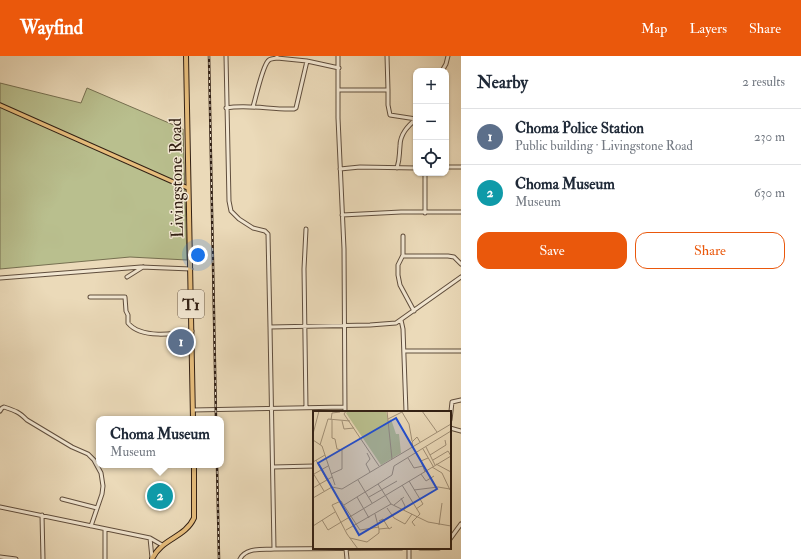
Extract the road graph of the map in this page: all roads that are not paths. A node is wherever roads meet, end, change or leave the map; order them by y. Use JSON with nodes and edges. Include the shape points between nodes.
{"nodes":[{"id":1,"x":186,"y":56,"type":"edge"},
{"id":2,"x":226,"y":56,"type":"edge"},
{"id":3,"x":338,"y":56,"type":"edge"},
{"id":4,"x":387,"y":56,"type":"edge"},
{"id":5,"x":448,"y":56,"type":"edge"},
{"id":6,"x":277,"y":57,"type":"edge"},
{"id":7,"x":307,"y":61,"type":"junction"},
{"id":8,"x":339,"y":68,"type":"junction"},
{"id":9,"x":444,"y":68,"type":"edge"},
{"id":10,"x":339,"y":90,"type":"junction"},
{"id":11,"x":388,"y":90,"type":"junction"},
{"id":12,"x":0,"y":105,"type":"edge"},
{"id":13,"x":253,"y":107,"type":"junction"},
{"id":14,"x":226,"y":108,"type":"junction"},
{"id":15,"x":413,"y":119,"type":"edge"},
{"id":16,"x":413,"y":122,"type":"edge"},
{"id":17,"x":449,"y":167,"type":"edge"},
{"id":18,"x":461,"y":167,"type":"edge"},
{"id":19,"x":397,"y":168,"type":"junction"},
{"id":20,"x":413,"y":168,"type":"edge"},
{"id":21,"x":340,"y":169,"type":"junction"},
{"id":22,"x":425,"y":176,"type":"edge"},
{"id":23,"x":188,"y":188,"type":"junction"},
{"id":24,"x":461,"y":212,"type":"edge"},
{"id":25,"x":425,"y":213,"type":"junction"},
{"id":26,"x":342,"y":215,"type":"junction"},
{"id":27,"x":306,"y":229,"type":"dead end"},
{"id":28,"x":403,"y":236,"type":"dead end"},
{"id":29,"x":403,"y":256,"type":"junction"},
{"id":30,"x":461,"y":264,"type":"edge"},
{"id":31,"x":143,"y":267,"type":"junction"},
{"id":32,"x":191,"y":269,"type":"junction"},
{"id":33,"x":127,"y":277,"type":"dead end"},
{"id":34,"x":461,"y":277,"type":"edge"},
{"id":35,"x":0,"y":278,"type":"edge"},
{"id":36,"x":90,"y":297,"type":"dead end"},
{"id":37,"x":414,"y":311,"type":"junction"},
{"id":38,"x":401,"y":320,"type":"junction"},
{"id":39,"x":306,"y":326,"type":"junction"},
{"id":40,"x":344,"y":326,"type":"junction"},
{"id":41,"x":270,"y":327,"type":"junction"},
{"id":42,"x":192,"y":332,"type":"junction"},
{"id":43,"x":404,"y":350,"type":"junction"},
{"id":44,"x":461,"y":351,"type":"edge"},
{"id":45,"x":461,"y":400,"type":"edge"},
{"id":46,"x":345,"y":407,"type":"junction"},
{"id":47,"x":306,"y":408,"type":"junction"},
{"id":48,"x":272,"y":409,"type":"junction"},
{"id":49,"x":193,"y":410,"type":"junction"},
{"id":50,"x":345,"y":411,"type":"edge"},
{"id":51,"x":406,"y":411,"type":"edge"},
{"id":52,"x":451,"y":411,"type":"edge"},
{"id":53,"x":0,"y":412,"type":"edge"},
{"id":54,"x":193,"y":416,"type":"edge"},
{"id":55,"x":451,"y":428,"type":"edge"},
{"id":56,"x":461,"y":431,"type":"edge"},
{"id":57,"x":96,"y":464,"type":"edge"},
{"id":58,"x":313,"y":466,"type":"edge"},
{"id":59,"x":273,"y":467,"type":"junction"},
{"id":60,"x":98,"y":468,"type":"edge"},
{"id":61,"x":194,"y":468,"type":"edge"},
{"id":62,"x":62,"y":499,"type":"dead end"},
{"id":63,"x":0,"y":507,"type":"edge"},
{"id":64,"x":97,"y":508,"type":"junction"},
{"id":65,"x":42,"y":515,"type":"junction"},
{"id":66,"x":461,"y":524,"type":"edge"},
{"id":67,"x":92,"y":526,"type":"junction"},
{"id":68,"x":105,"y":529,"type":"junction"},
{"id":69,"x":150,"y":538,"type":"junction"},
{"id":70,"x":451,"y":538,"type":"edge"},
{"id":71,"x":162,"y":545,"type":"junction"},
{"id":72,"x":274,"y":549,"type":"junction"},
{"id":73,"x":346,"y":549,"type":"edge"},
{"id":74,"x":408,"y":549,"type":"edge"},
{"id":75,"x":0,"y":557,"type":"edge"},
{"id":76,"x":16,"y":559,"type":"edge"},
{"id":77,"x":43,"y":559,"type":"edge"},
{"id":78,"x":105,"y":559,"type":"edge"},
{"id":79,"x":152,"y":559,"type":"edge"},
{"id":80,"x":240,"y":559,"type":"edge"},
{"id":81,"x":347,"y":559,"type":"edge"},
{"id":82,"x":409,"y":559,"type":"edge"}],
"edges":[{"from":1,"to":23,"type":"highway","name":"Livingstone Road","number":"T1"},
{"from":2,"to":14,"type":"street"},
{"from":3,"to":8,"type":"street"},
{"from":4,"to":11,"type":"street"},
{"from":5,"to":9,"type":"street"},
{"from":6,"to":7,"type":"street"},
{"from":6,"to":13,"type":"street","via":[[267,62]]},
{"from":7,"to":8,"type":"street"},
{"from":7,"to":13,"type":"street","via":[[296,108]]},
{"from":8,"to":10,"type":"street"},
{"from":10,"to":11,"type":"street"},
{"from":10,"to":21,"type":"street"},
{"from":11,"to":15,"type":"street","via":[[390,115]]},
{"from":12,"to":23,"type":"main road"},
{"from":13,"to":14,"type":"street"},
{"from":14,"to":41,"type":"street","via":[[231,210],[239,219],[253,228],[265,230],[268,234]]},
{"from":16,"to":19,"type":"street","via":[[404,132]]},
{"from":17,"to":18,"type":"street"},
{"from":19,"to":20,"type":"street"},
{"from":19,"to":21,"type":"street"},
{"from":21,"to":26,"type":"street"},
{"from":22,"to":25,"type":"street"},
{"from":23,"to":32,"type":"highway","name":"Livingstone Road","number":"T1"},
{"from":24,"to":25,"type":"street"},
{"from":25,"to":26,"type":"street"},
{"from":26,"to":40,"type":"street"},
{"from":27,"to":39,"type":"street"},
{"from":28,"to":29,"type":"street"},
{"from":29,"to":30,"type":"street","via":[[448,256],[454,257]]},
{"from":29,"to":37,"type":"street","via":[[398,265],[400,285]]},
{"from":31,"to":32,"type":"street"},
{"from":31,"to":33,"type":"street"},
{"from":31,"to":35,"type":"street"},
{"from":32,"to":42,"type":"highway","name":"Livingstone Road","number":"T1"},
{"from":34,"to":37,"type":"street"},
{"from":36,"to":42,"type":"street","via":[[124,297],[128,323],[139,331],[156,334]]},
{"from":37,"to":38,"type":"street"},
{"from":38,"to":40,"type":"street","via":[[392,324]]},
{"from":38,"to":43,"type":"street"},
{"from":39,"to":40,"type":"street"},
{"from":39,"to":41,"type":"street"},
{"from":39,"to":47,"type":"street"},
{"from":40,"to":46,"type":"street"},
{"from":41,"to":48,"type":"street"},
{"from":42,"to":49,"type":"highway","name":"Livingstone Road","number":"T1"},
{"from":43,"to":44,"type":"street"},
{"from":43,"to":51,"type":"street"},
{"from":45,"to":52,"type":"street","via":[[452,402]]},
{"from":46,"to":47,"type":"street"},
{"from":46,"to":50,"type":"street"},
{"from":47,"to":48,"type":"street"},
{"from":48,"to":49,"type":"street"},
{"from":48,"to":59,"type":"street"},
{"from":49,"to":54,"type":"highway","name":"Livingstone Road","number":"T1"},
{"from":53,"to":57,"type":"street","via":[[4,407],[19,412],[27,420],[88,454]]},
{"from":55,"to":56,"type":"street"},
{"from":58,"to":59,"type":"street"},
{"from":59,"to":72,"type":"street"},
{"from":60,"to":64,"type":"street","via":[[103,480],[103,490]]},
{"from":61,"to":71,"type":"highway","via":[[194,518],[186,529]]},
{"from":62,"to":64,"type":"street"},
{"from":63,"to":65,"type":"street"},
{"from":64,"to":67,"type":"street"},
{"from":65,"to":67,"type":"street"},
{"from":65,"to":77,"type":"street"},
{"from":66,"to":70,"type":"street"},
{"from":67,"to":68,"type":"street"},
{"from":68,"to":69,"type":"street"},
{"from":68,"to":78,"type":"street"},
{"from":69,"to":71,"type":"street"},
{"from":69,"to":79,"type":"street"},
{"from":71,"to":79,"type":"highway"},
{"from":72,"to":73,"type":"street"},
{"from":72,"to":80,"type":"street","via":[[249,551]]},
{"from":73,"to":81,"type":"street"},
{"from":74,"to":82,"type":"street"},
{"from":75,"to":76,"type":"street"}]}
